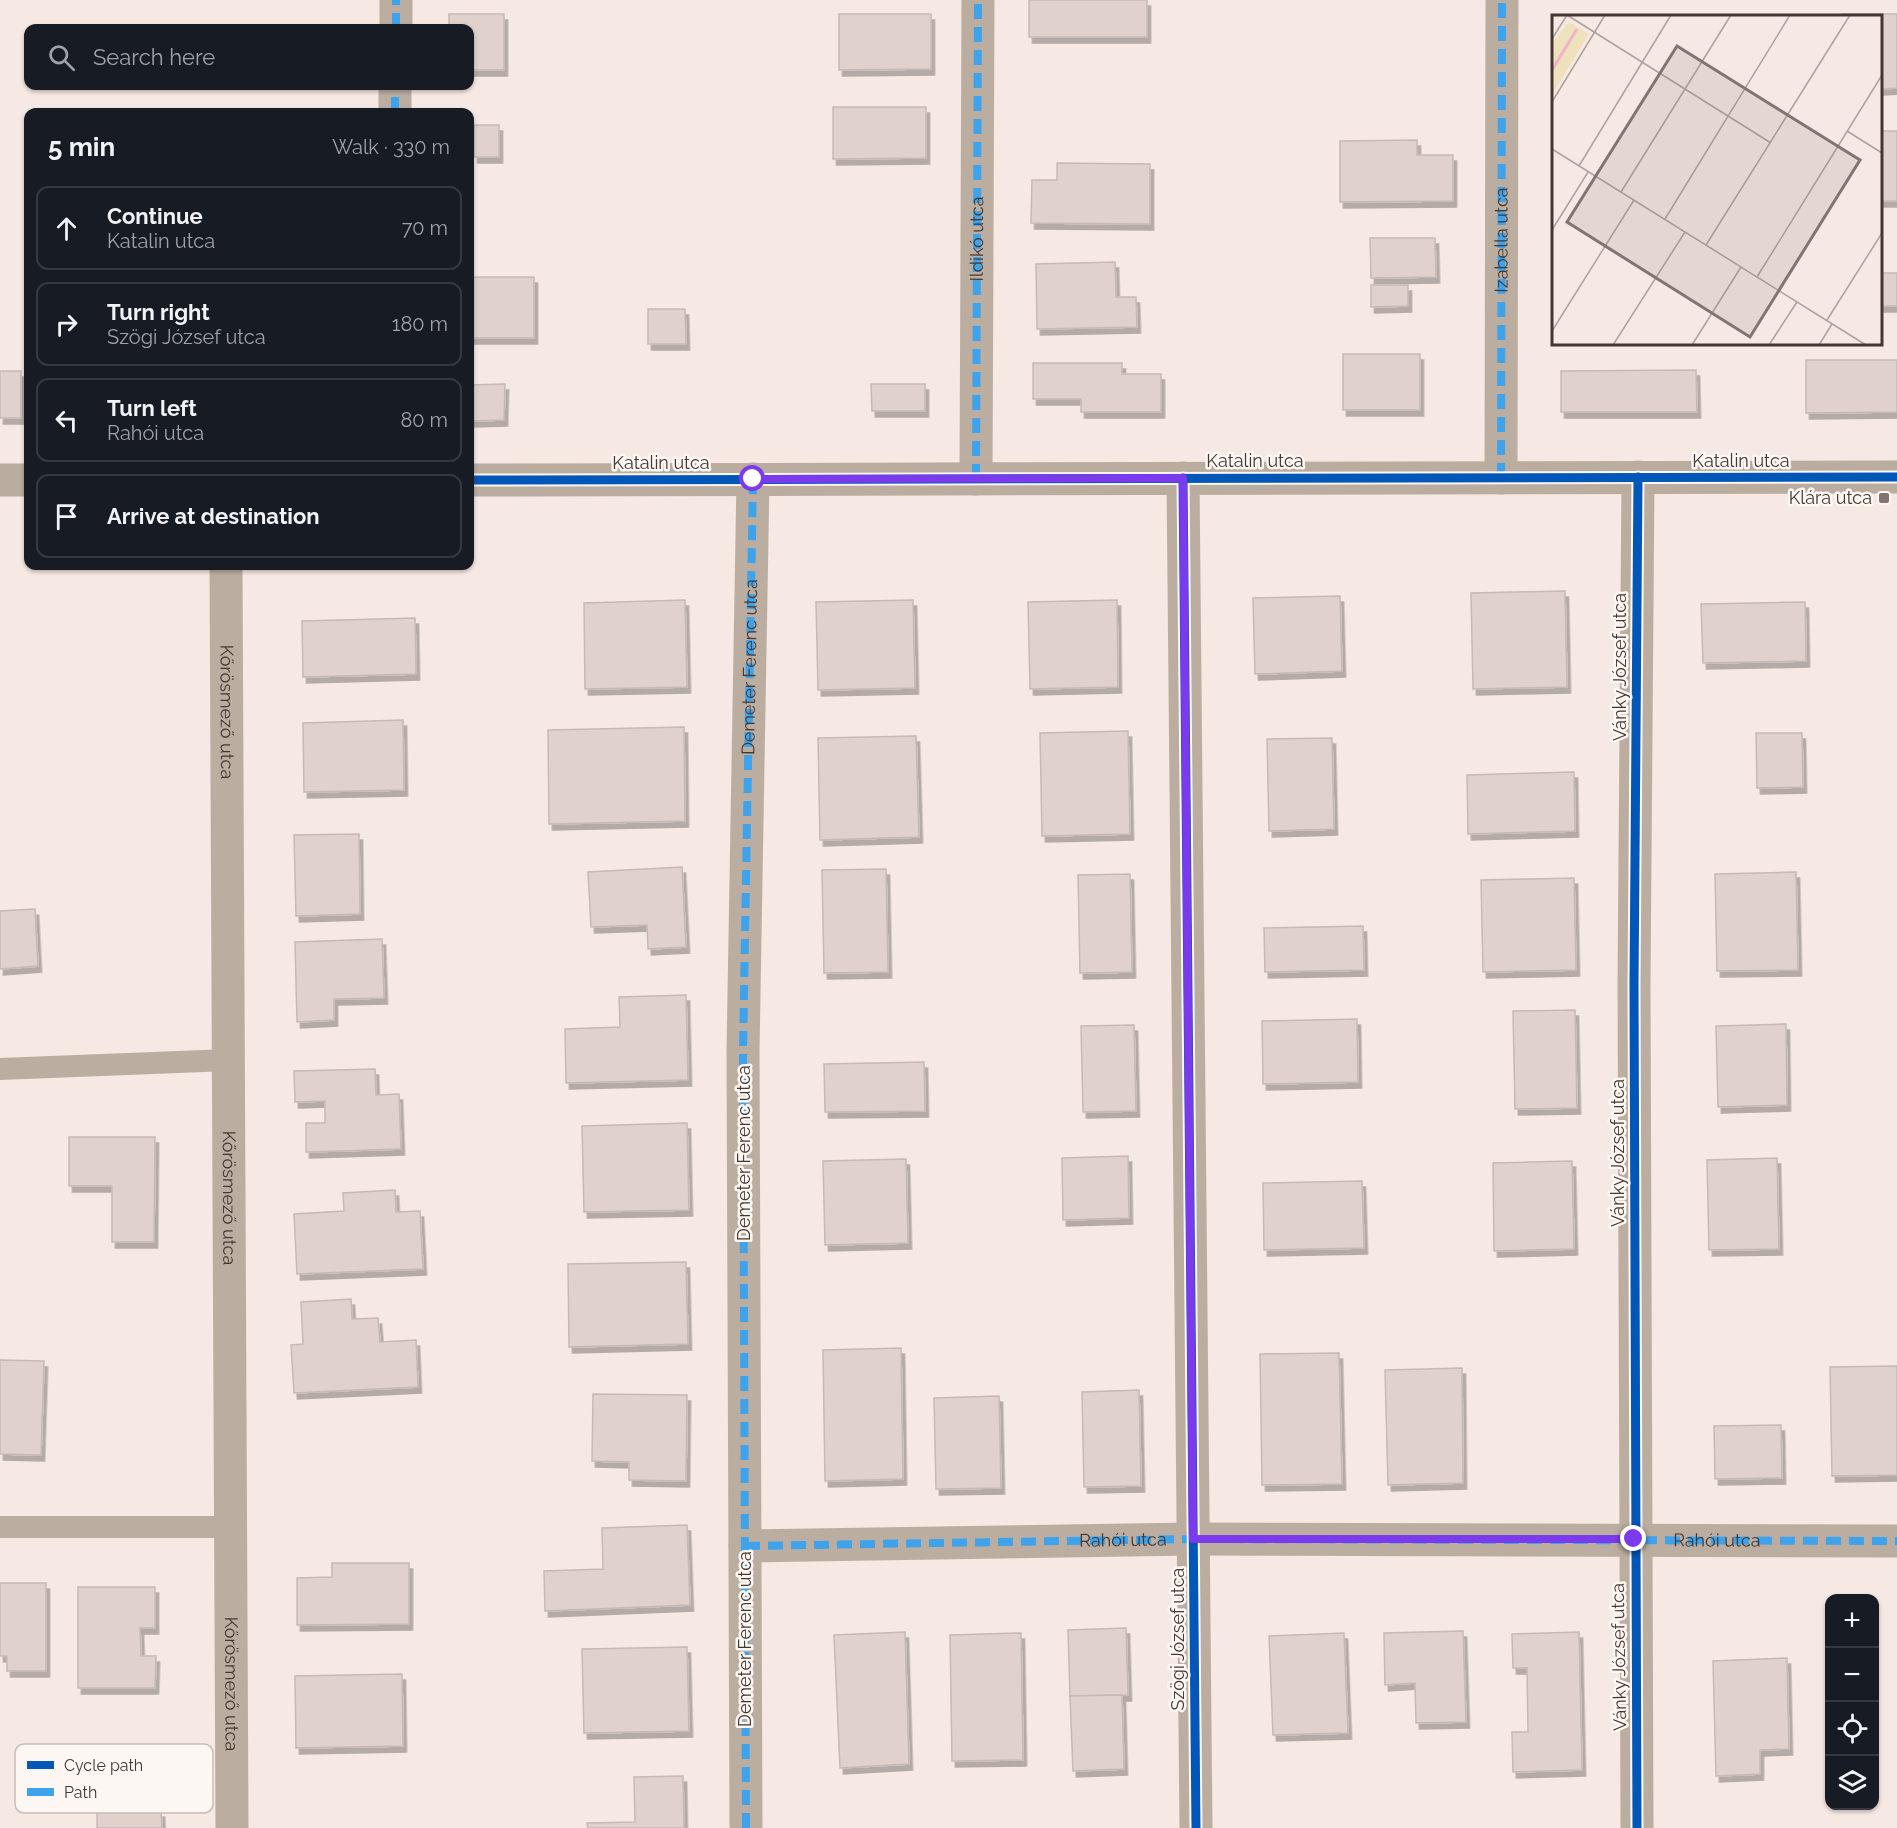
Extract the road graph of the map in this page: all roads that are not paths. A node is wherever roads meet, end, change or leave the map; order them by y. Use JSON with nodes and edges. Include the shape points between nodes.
{"nodes":[{"id":1,"x":396,"y":0,"type":"edge"},
{"id":2,"x":978,"y":0,"type":"edge"},
{"id":3,"x":1502,"y":0,"type":"edge"},
{"id":4,"x":396,"y":24,"type":"edge"},
{"id":5,"x":395,"y":90,"type":"edge"},
{"id":6,"x":395,"y":108,"type":"edge"},
{"id":7,"x":1638,"y":477,"type":"junction"},
{"id":8,"x":1897,"y":477,"type":"edge"},
{"id":9,"x":1183,"y":478,"type":"junction"},
{"id":10,"x":1501,"y":478,"type":"junction"},
{"id":11,"x":753,"y":479,"type":"junction"},
{"id":12,"x":976,"y":479,"type":"junction"},
{"id":13,"x":0,"y":480,"type":"edge"},
{"id":14,"x":24,"y":480,"type":"edge"},
{"id":15,"x":474,"y":480,"type":"edge"},
{"id":16,"x":226,"y":570,"type":"edge"},
{"id":17,"x":229,"y":1060,"type":"junction"},
{"id":18,"x":0,"y":1069,"type":"edge"},
{"id":19,"x":0,"y":1527,"type":"edge"},
{"id":20,"x":231,"y":1527,"type":"junction"},
{"id":21,"x":1193,"y":1539,"type":"junction"},
{"id":22,"x":1634,"y":1539,"type":"junction"},
{"id":23,"x":1897,"y":1541,"type":"edge"},
{"id":24,"x":745,"y":1546,"type":"junction"},
{"id":25,"x":232,"y":1828,"type":"edge"},
{"id":26,"x":746,"y":1828,"type":"edge"},
{"id":27,"x":1196,"y":1828,"type":"edge"},
{"id":28,"x":1637,"y":1828,"type":"edge"}],
"edges":[{"from":1,"to":4,"type":"street"},
{"from":2,"to":12,"type":"street","name":"Ildikó utca"},
{"from":3,"to":10,"type":"street","name":"Izabella utca"},
{"from":5,"to":6,"type":"street"},
{"from":7,"to":8,"type":"street","name":"Katalin utca"},
{"from":7,"to":10,"type":"street","name":"Katalin utca"},
{"from":7,"to":22,"type":"street","name":"Vánky József utca"},
{"from":9,"to":10,"type":"street","name":"Katalin utca"},
{"from":9,"to":12,"type":"street","name":"Katalin utca"},
{"from":9,"to":21,"type":"street","name":"Szögi József utca"},
{"from":11,"to":12,"type":"street","name":"Katalin utca"},
{"from":11,"to":15,"type":"street","name":"Katalin utca"},
{"from":11,"to":24,"type":"street","name":"Demeter Ferenc utca","via":[[743,1051]]},
{"from":13,"to":14,"type":"street"},
{"from":16,"to":17,"type":"street","name":"Kőrösmező utca"},
{"from":17,"to":18,"type":"lane"},
{"from":17,"to":20,"type":"street","name":"Kőrösmező utca"},
{"from":19,"to":20,"type":"lane"},
{"from":20,"to":25,"type":"street","name":"Kőrösmező utca"},
{"from":21,"to":22,"type":"street","name":"Rahói utca"},
{"from":21,"to":24,"type":"street","name":"Rahói utca"},
{"from":21,"to":27,"type":"street","name":"Szögi József utca"},
{"from":22,"to":23,"type":"street","name":"Rahói utca"},
{"from":22,"to":28,"type":"street","name":"Vánky József utca"},
{"from":24,"to":26,"type":"street","name":"Demeter Ferenc utca"}]}
